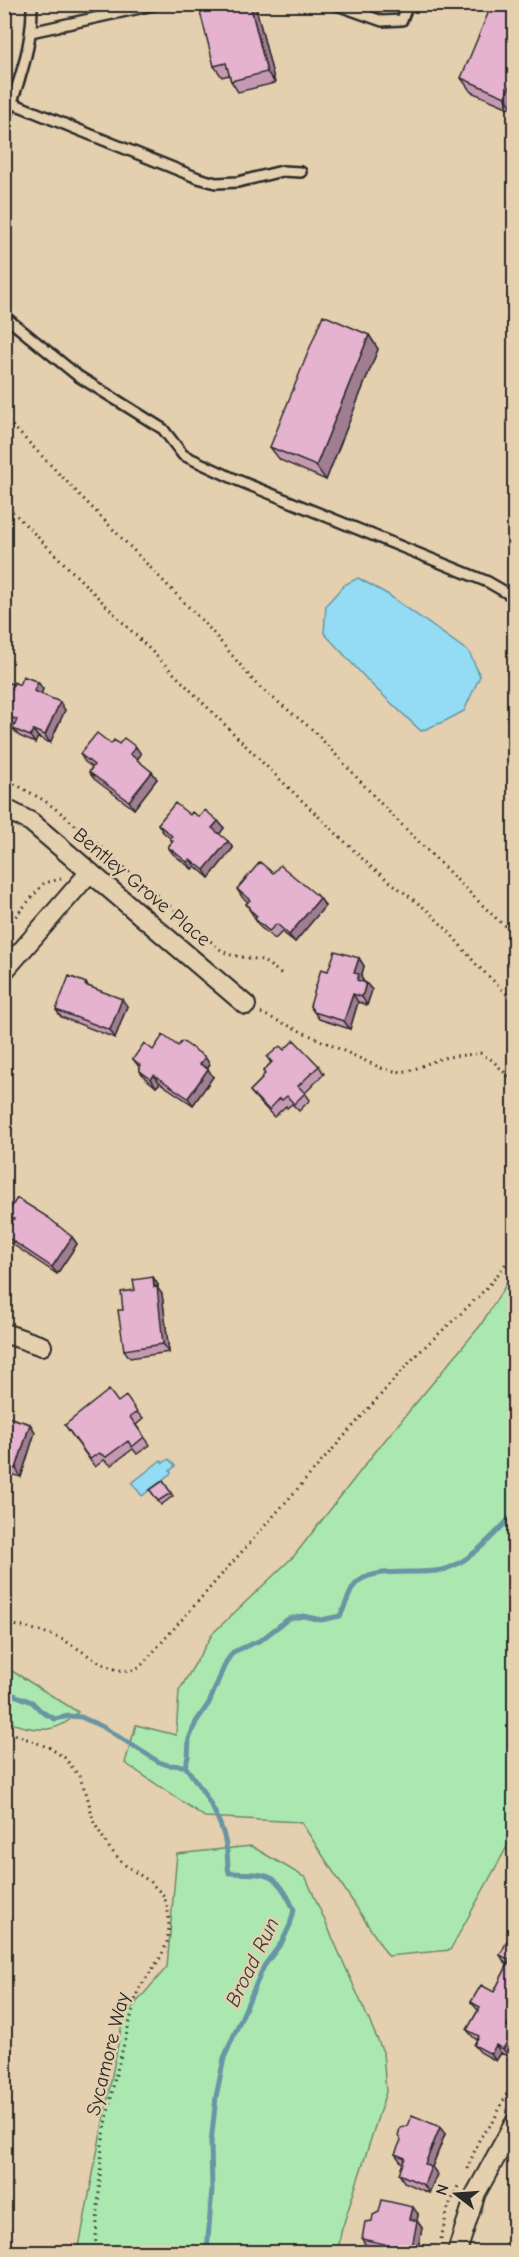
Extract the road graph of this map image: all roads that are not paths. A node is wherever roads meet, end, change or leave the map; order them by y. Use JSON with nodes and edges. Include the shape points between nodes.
{"nodes":[{"id":1,"x":32,"y":4,"type":"edge"},
{"id":2,"x":110,"y":4,"type":"edge"},
{"id":3,"x":158,"y":4,"type":"edge"},
{"id":4,"x":334,"y":4,"type":"edge"},
{"id":5,"x":408,"y":4,"type":"edge"},
{"id":6,"x":113,"y":15,"type":"junction"},
{"id":7,"x":31,"y":32,"type":"junction"},
{"id":8,"x":12,"y":103,"type":"junction"},
{"id":9,"x":4,"y":124,"type":"edge"},
{"id":10,"x":302,"y":172,"type":"dead end"},
{"id":11,"x":4,"y":316,"type":"edge"},
{"id":12,"x":514,"y":597,"type":"edge"},
{"id":13,"x":4,"y":808,"type":"edge"},
{"id":14,"x":84,"y":867,"type":"junction"},
{"id":15,"x":4,"y":971,"type":"edge"},
{"id":16,"x":246,"y":1005,"type":"road end"},
{"id":17,"x":4,"y":1333,"type":"edge"},
{"id":18,"x":42,"y":1346,"type":"dead end"},
{"id":19,"x":514,"y":2124,"type":"edge"},
{"id":20,"x":457,"y":2253,"type":"edge"}],
"edges":[{"from":1,"to":7,"type":"lane"},
{"from":2,"to":6,"type":"lane"},
{"from":3,"to":6,"type":"lane"},
{"from":4,"to":5,"type":"lane","via":[[382,21],[402,20]]},
{"from":6,"to":7,"type":"lane"},
{"from":7,"to":8,"type":"lane"},
{"from":8,"to":9,"type":"lane"},
{"from":8,"to":10,"type":"lane","via":[[216,183],[282,171]]},
{"from":11,"to":12,"type":"lane","via":[[78,376],[163,429],[183,455],[488,582]]},
{"from":13,"to":14,"type":"street","name":"Bentley Grove Place","via":[[31,822]]},
{"from":14,"to":15,"type":"street"},
{"from":14,"to":16,"type":"street","name":"Bentley Grove Place"},
{"from":17,"to":18,"type":"street"},
{"from":19,"to":20,"type":"street","via":[[476,2193]]}]}
